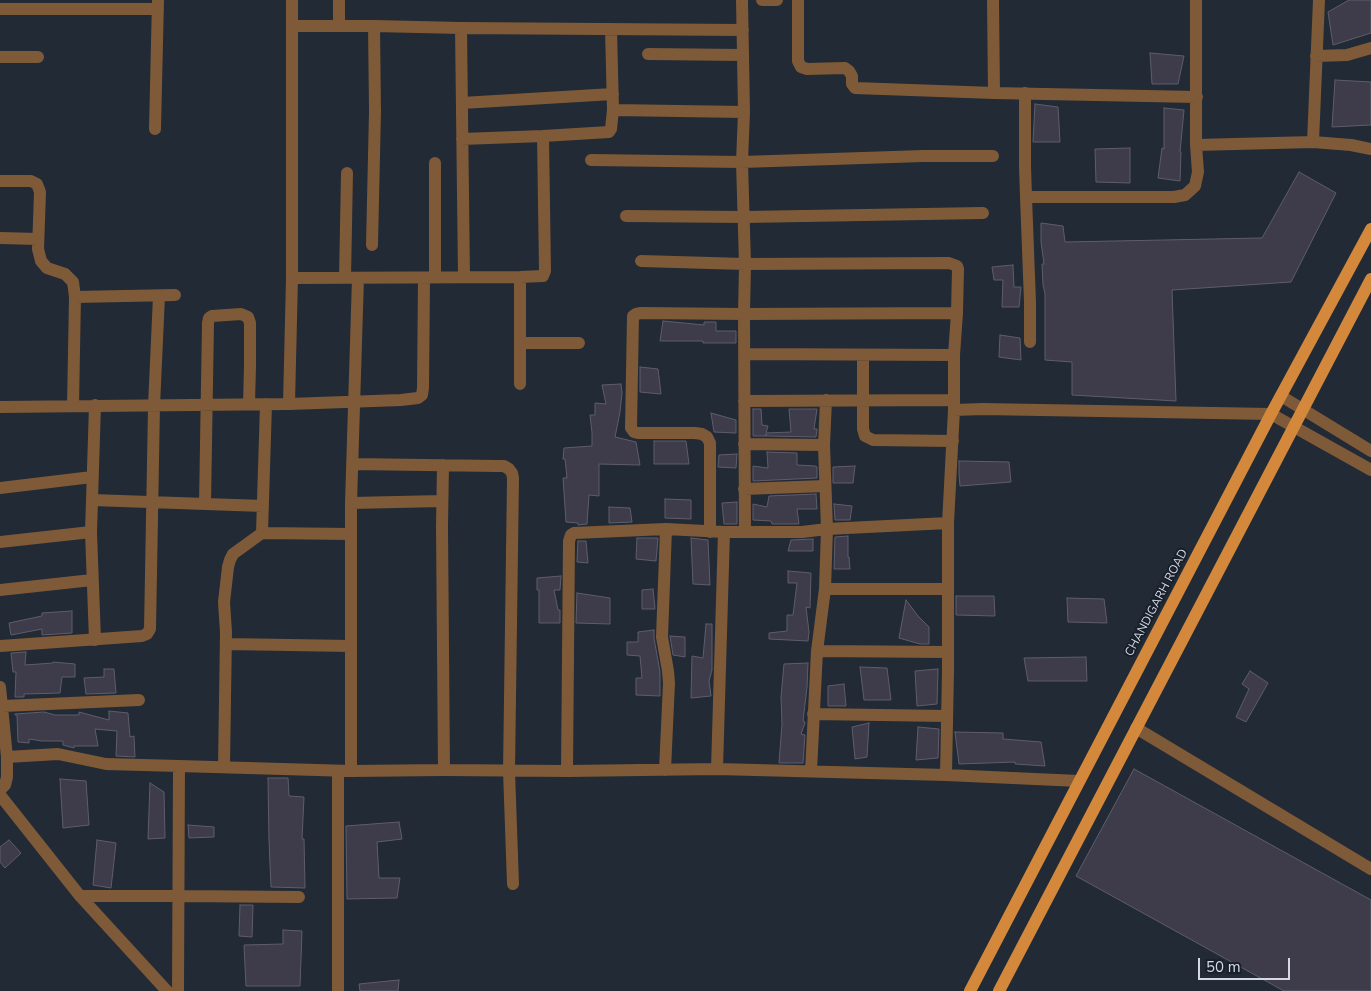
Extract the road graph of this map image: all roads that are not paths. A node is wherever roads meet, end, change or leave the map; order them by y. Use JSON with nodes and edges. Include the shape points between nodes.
{"nodes":[{"id":1,"x":292,"y":0,"type":"edge"},
{"id":2,"x":339,"y":0,"type":"edge"},
{"id":3,"x":742,"y":0,"type":"edge"},
{"id":4,"x":762,"y":0,"type":"edge"},
{"id":5,"x":777,"y":0,"type":"edge"},
{"id":6,"x":798,"y":0,"type":"edge"},
{"id":7,"x":993,"y":0,"type":"edge"},
{"id":8,"x":1196,"y":0,"type":"edge"},
{"id":9,"x":1319,"y":0,"type":"edge"},
{"id":10,"x":158,"y":4,"type":"edge"},
{"id":11,"x":0,"y":9,"type":"edge"},
{"id":12,"x":292,"y":26,"type":"junction"},
{"id":13,"x":338,"y":26,"type":"junction"},
{"id":14,"x":374,"y":26,"type":"junction"},
{"id":15,"x":461,"y":28,"type":"junction"},
{"id":16,"x":611,"y":28,"type":"junction"},
{"id":17,"x":743,"y":30,"type":"junction"},
{"id":18,"x":1371,"y":48,"type":"edge"},
{"id":19,"x":648,"y":54,"type":"dead end"},
{"id":20,"x":743,"y":56,"type":"junction"},
{"id":21,"x":1316,"y":56,"type":"junction"},
{"id":22,"x":0,"y":57,"type":"edge"},
{"id":23,"x":38,"y":57,"type":"dead end"},
{"id":24,"x":994,"y":93,"type":"junction"},
{"id":25,"x":1025,"y":93,"type":"junction"},
{"id":26,"x":613,"y":94,"type":"junction"},
{"id":27,"x":1197,"y":97,"type":"junction"},
{"id":28,"x":462,"y":103,"type":"junction"},
{"id":29,"x":613,"y":110,"type":"junction"},
{"id":30,"x":744,"y":112,"type":"junction"},
{"id":31,"x":155,"y":129,"type":"dead end"},
{"id":32,"x":543,"y":136,"type":"junction"},
{"id":33,"x":462,"y":140,"type":"junction"},
{"id":34,"x":1313,"y":142,"type":"junction"},
{"id":35,"x":1196,"y":146,"type":"junction"},
{"id":36,"x":1371,"y":150,"type":"edge"},
{"id":37,"x":993,"y":156,"type":"dead end"},
{"id":38,"x":591,"y":160,"type":"dead end"},
{"id":39,"x":742,"y":162,"type":"junction"},
{"id":40,"x":435,"y":163,"type":"dead end"},
{"id":41,"x":347,"y":173,"type":"dead end"},
{"id":42,"x":0,"y":181,"type":"edge"},
{"id":43,"x":1026,"y":197,"type":"junction"},
{"id":44,"x":982,"y":213,"type":"dead end"},
{"id":45,"x":626,"y":216,"type":"dead end"},
{"id":46,"x":744,"y":218,"type":"junction"},
{"id":47,"x":1371,"y":229,"type":"edge"},
{"id":48,"x":0,"y":238,"type":"edge"},
{"id":49,"x":38,"y":239,"type":"junction"},
{"id":50,"x":372,"y":244,"type":"dead end"},
{"id":51,"x":641,"y":261,"type":"dead end"},
{"id":52,"x":745,"y":264,"type":"junction"},
{"id":53,"x":464,"y":277,"type":"junction"},
{"id":54,"x":520,"y":277,"type":"junction"},
{"id":55,"x":292,"y":278,"type":"junction"},
{"id":56,"x":345,"y":278,"type":"junction"},
{"id":57,"x":358,"y":278,"type":"junction"},
{"id":58,"x":430,"y":278,"type":"junction"},
{"id":59,"x":1371,"y":279,"type":"edge"},
{"id":60,"x":175,"y":295,"type":"dead end"},
{"id":61,"x":159,"y":296,"type":"junction"},
{"id":62,"x":75,"y":297,"type":"junction"},
{"id":63,"x":957,"y":313,"type":"junction"},
{"id":64,"x":744,"y":314,"type":"junction"},
{"id":65,"x":1030,"y":342,"type":"dead end"},
{"id":66,"x":520,"y":343,"type":"junction"},
{"id":67,"x":579,"y":343,"type":"dead end"},
{"id":68,"x":744,"y":354,"type":"junction"},
{"id":69,"x":863,"y":355,"type":"junction"},
{"id":70,"x":954,"y":356,"type":"junction"},
{"id":71,"x":520,"y":384,"type":"dead end"},
{"id":72,"x":1281,"y":396,"type":"junction"},
{"id":73,"x":826,"y":400,"type":"junction"},
{"id":74,"x":863,"y":400,"type":"junction"},
{"id":75,"x":744,"y":401,"type":"junction"},
{"id":76,"x":354,"y":402,"type":"junction"},
{"id":77,"x":249,"y":404,"type":"junction"},
{"id":78,"x":266,"y":404,"type":"junction"},
{"id":79,"x":289,"y":404,"type":"junction"},
{"id":80,"x":95,"y":405,"type":"junction"},
{"id":81,"x":954,"y":405,"type":"junction"},
{"id":82,"x":72,"y":406,"type":"junction"},
{"id":83,"x":154,"y":406,"type":"junction"},
{"id":84,"x":206,"y":406,"type":"junction"},
{"id":85,"x":0,"y":407,"type":"edge"},
{"id":86,"x":1302,"y":410,"type":"junction"},
{"id":87,"x":1271,"y":414,"type":"junction"},
{"id":88,"x":1294,"y":426,"type":"junction"},
{"id":89,"x":952,"y":441,"type":"junction"},
{"id":90,"x":744,"y":444,"type":"junction"},
{"id":91,"x":824,"y":445,"type":"junction"},
{"id":92,"x":1371,"y":451,"type":"edge"},
{"id":93,"x":352,"y":464,"type":"junction"},
{"id":94,"x":443,"y":465,"type":"junction"},
{"id":95,"x":1371,"y":470,"type":"edge"},
{"id":96,"x":92,"y":477,"type":"junction"},
{"id":97,"x":825,"y":486,"type":"junction"},
{"id":98,"x":0,"y":488,"type":"edge"},
{"id":99,"x":744,"y":489,"type":"junction"},
{"id":100,"x":92,"y":500,"type":"junction"},
{"id":101,"x":442,"y":501,"type":"junction"},
{"id":102,"x":153,"y":502,"type":"junction"},
{"id":103,"x":351,"y":503,"type":"junction"},
{"id":104,"x":205,"y":504,"type":"junction"},
{"id":105,"x":263,"y":506,"type":"junction"},
{"id":106,"x":948,"y":523,"type":"junction"},
{"id":107,"x":666,"y":529,"type":"junction"},
{"id":108,"x":827,"y":529,"type":"junction"},
{"id":109,"x":91,"y":532,"type":"junction"},
{"id":110,"x":710,"y":532,"type":"junction"},
{"id":111,"x":724,"y":532,"type":"junction"},
{"id":112,"x":745,"y":532,"type":"junction"},
{"id":113,"x":262,"y":533,"type":"junction"},
{"id":114,"x":351,"y":534,"type":"junction"},
{"id":115,"x":0,"y":542,"type":"edge"},
{"id":116,"x":92,"y":580,"type":"junction"},
{"id":117,"x":825,"y":589,"type":"junction"},
{"id":118,"x":947,"y":589,"type":"junction"},
{"id":119,"x":0,"y":590,"type":"edge"},
{"id":120,"x":95,"y":640,"type":"junction"},
{"id":121,"x":226,"y":644,"type":"junction"},
{"id":122,"x":0,"y":646,"type":"edge"},
{"id":123,"x":351,"y":646,"type":"junction"},
{"id":124,"x":817,"y":651,"type":"junction"},
{"id":125,"x":948,"y":652,"type":"junction"},
{"id":126,"x":0,"y":687,"type":"edge"},
{"id":127,"x":139,"y":700,"type":"dead end"},
{"id":128,"x":3,"y":706,"type":"junction"},
{"id":129,"x":813,"y":714,"type":"junction"},
{"id":130,"x":947,"y":716,"type":"junction"},
{"id":131,"x":1136,"y":728,"type":"junction"},
{"id":132,"x":7,"y":757,"type":"junction"},
{"id":133,"x":179,"y":766,"type":"junction"},
{"id":134,"x":224,"y":767,"type":"junction"},
{"id":135,"x":717,"y":769,"type":"junction"},
{"id":136,"x":444,"y":770,"type":"junction"},
{"id":137,"x":665,"y":770,"type":"junction"},
{"id":138,"x":338,"y":771,"type":"junction"},
{"id":139,"x":351,"y":771,"type":"junction"},
{"id":140,"x":509,"y":771,"type":"junction"},
{"id":141,"x":567,"y":771,"type":"junction"},
{"id":142,"x":811,"y":771,"type":"junction"},
{"id":143,"x":946,"y":775,"type":"junction"},
{"id":144,"x":1079,"y":781,"type":"junction"},
{"id":145,"x":0,"y":790,"type":"edge"},
{"id":146,"x":0,"y":795,"type":"edge"},
{"id":147,"x":1371,"y":869,"type":"edge"},
{"id":148,"x":514,"y":884,"type":"dead end"},
{"id":149,"x":80,"y":896,"type":"junction"},
{"id":150,"x":179,"y":896,"type":"junction"},
{"id":151,"x":299,"y":897,"type":"dead end"},
{"id":152,"x":167,"y":991,"type":"edge"},
{"id":153,"x":178,"y":991,"type":"edge"},
{"id":154,"x":338,"y":991,"type":"edge"},
{"id":155,"x":970,"y":991,"type":"edge"},
{"id":156,"x":999,"y":991,"type":"edge"}],
"edges":[{"from":1,"to":12,"type":"street"},
{"from":2,"to":13,"type":"street"},
{"from":3,"to":17,"type":"street"},
{"from":4,"to":5,"type":"street"},
{"from":6,"to":24,"type":"street","via":[[798,62],[801,67],[845,68],[850,71],[855,88]]},
{"from":7,"to":24,"type":"street"},
{"from":8,"to":27,"type":"street"},
{"from":9,"to":21,"type":"street"},
{"from":10,"to":11,"type":"street"},
{"from":10,"to":31,"type":"street"},
{"from":12,"to":13,"type":"street"},
{"from":12,"to":55,"type":"street"},
{"from":13,"to":14,"type":"street"},
{"from":14,"to":15,"type":"street"},
{"from":14,"to":50,"type":"street"},
{"from":15,"to":16,"type":"street"},
{"from":15,"to":28,"type":"street"},
{"from":16,"to":17,"type":"street"},
{"from":16,"to":26,"type":"street"},
{"from":17,"to":20,"type":"street"},
{"from":18,"to":21,"type":"street","via":[[1347,55]]},
{"from":19,"to":20,"type":"street"},
{"from":20,"to":30,"type":"street"},
{"from":21,"to":34,"type":"street"},
{"from":22,"to":23,"type":"street"},
{"from":24,"to":25,"type":"street"},
{"from":25,"to":27,"type":"street"},
{"from":25,"to":43,"type":"street"},
{"from":26,"to":28,"type":"street"},
{"from":26,"to":29,"type":"street"},
{"from":27,"to":35,"type":"street"},
{"from":28,"to":33,"type":"street"},
{"from":29,"to":30,"type":"street"},
{"from":29,"to":32,"type":"street","via":[[609,132]]},
{"from":30,"to":39,"type":"street"},
{"from":32,"to":33,"type":"street"},
{"from":32,"to":54,"type":"street","via":[[545,272],[539,277]]},
{"from":33,"to":53,"type":"street"},
{"from":34,"to":35,"type":"street"},
{"from":34,"to":36,"type":"street","via":[[1351,144]]},
{"from":35,"to":43,"type":"street","via":[[1198,172],[1195,186],[1186,195]]},
{"from":37,"to":39,"type":"street"},
{"from":38,"to":39,"type":"street"},
{"from":39,"to":46,"type":"street"},
{"from":40,"to":58,"type":"street"},
{"from":41,"to":56,"type":"street"},
{"from":42,"to":49,"type":"street","via":[[31,181],[37,184],[40,192]]},
{"from":43,"to":65,"type":"street"},
{"from":44,"to":46,"type":"street"},
{"from":45,"to":46,"type":"street"},
{"from":46,"to":52,"type":"street"},
{"from":47,"to":72,"type":"main road","name":"CHANDIGARH ROAD"},
{"from":48,"to":49,"type":"street"},
{"from":49,"to":62,"type":"street","via":[[41,261],[47,268],[65,274],[72,282]]},
{"from":51,"to":52,"type":"street"},
{"from":52,"to":63,"type":"street","via":[[953,264],[958,269]]},
{"from":52,"to":64,"type":"street"},
{"from":53,"to":54,"type":"street"},
{"from":53,"to":58,"type":"street"},
{"from":54,"to":66,"type":"street"},
{"from":55,"to":56,"type":"street"},
{"from":55,"to":79,"type":"street"},
{"from":56,"to":57,"type":"street"},
{"from":57,"to":58,"type":"street"},
{"from":57,"to":76,"type":"street"},
{"from":58,"to":76,"type":"street","via":[[422,395],[411,400]]},
{"from":59,"to":86,"type":"main road"},
{"from":60,"to":61,"type":"street"},
{"from":61,"to":62,"type":"street"},
{"from":61,"to":83,"type":"street"},
{"from":62,"to":82,"type":"street"},
{"from":63,"to":64,"type":"street"},
{"from":63,"to":70,"type":"street"},
{"from":64,"to":68,"type":"street"},
{"from":64,"to":110,"type":"street","via":[[642,313],[633,316],[632,321],[631,428],[638,433],[695,433],[707,437],[710,443]]},
{"from":66,"to":67,"type":"street"},
{"from":66,"to":71,"type":"street"},
{"from":68,"to":69,"type":"street"},
{"from":68,"to":75,"type":"street"},
{"from":69,"to":70,"type":"street"},
{"from":69,"to":74,"type":"street"},
{"from":70,"to":81,"type":"street"},
{"from":72,"to":86,"type":"street"},
{"from":72,"to":87,"type":"main road","name":"CHANDIGARH ROAD"},
{"from":73,"to":74,"type":"street"},
{"from":73,"to":75,"type":"street"},
{"from":73,"to":91,"type":"street"},
{"from":74,"to":81,"type":"street"},
{"from":74,"to":89,"type":"street","via":[[862,429],[865,436],[873,440]]},
{"from":75,"to":90,"type":"street"},
{"from":76,"to":79,"type":"street"},
{"from":76,"to":93,"type":"street"},
{"from":77,"to":78,"type":"street"},
{"from":77,"to":84,"type":"street"},
{"from":77,"to":84,"type":"street","via":[[250,322],[244,314],[233,314],[209,318]]},
{"from":78,"to":79,"type":"street"},
{"from":78,"to":105,"type":"street"},
{"from":80,"to":82,"type":"street"},
{"from":80,"to":83,"type":"street"},
{"from":80,"to":96,"type":"street"},
{"from":81,"to":87,"type":"street"},
{"from":81,"to":89,"type":"street"},
{"from":82,"to":85,"type":"street"},
{"from":83,"to":84,"type":"street"},
{"from":83,"to":102,"type":"street"},
{"from":84,"to":104,"type":"street"},
{"from":86,"to":88,"type":"main road"},
{"from":86,"to":92,"type":"street"},
{"from":87,"to":88,"type":"street"},
{"from":87,"to":144,"type":"main road","name":"CHANDIGARH ROAD"},
{"from":88,"to":95,"type":"street"},
{"from":88,"to":131,"type":"main road"},
{"from":89,"to":106,"type":"street"},
{"from":90,"to":91,"type":"street"},
{"from":90,"to":99,"type":"street"},
{"from":91,"to":97,"type":"street"},
{"from":93,"to":94,"type":"street"},
{"from":93,"to":103,"type":"street"},
{"from":94,"to":101,"type":"street"},
{"from":94,"to":140,"type":"street","via":[[504,466],[512,473]]},
{"from":96,"to":98,"type":"street"},
{"from":96,"to":100,"type":"street"},
{"from":97,"to":99,"type":"street"},
{"from":97,"to":108,"type":"street"},
{"from":99,"to":112,"type":"street"},
{"from":100,"to":102,"type":"street"},
{"from":100,"to":109,"type":"street"},
{"from":101,"to":103,"type":"street"},
{"from":101,"to":136,"type":"street"},
{"from":102,"to":104,"type":"street"},
{"from":102,"to":120,"type":"street","via":[[150,629],[142,636]]},
{"from":103,"to":114,"type":"street"},
{"from":104,"to":105,"type":"street"},
{"from":105,"to":113,"type":"street"},
{"from":106,"to":108,"type":"street"},
{"from":106,"to":118,"type":"street"},
{"from":107,"to":110,"type":"street"},
{"from":107,"to":137,"type":"street","via":[[662,637],[669,683]]},
{"from":107,"to":141,"type":"street","via":[[571,535]]},
{"from":108,"to":112,"type":"street"},
{"from":108,"to":117,"type":"street"},
{"from":109,"to":115,"type":"street"},
{"from":109,"to":116,"type":"street"},
{"from":110,"to":111,"type":"street"},
{"from":111,"to":112,"type":"street"},
{"from":111,"to":135,"type":"street"},
{"from":113,"to":114,"type":"street"},
{"from":113,"to":121,"type":"street","via":[[233,554],[230,560],[224,602]]},
{"from":114,"to":123,"type":"street"},
{"from":116,"to":119,"type":"street"},
{"from":116,"to":120,"type":"street"},
{"from":117,"to":118,"type":"street"},
{"from":117,"to":124,"type":"street"},
{"from":118,"to":125,"type":"street"},
{"from":120,"to":122,"type":"street"},
{"from":121,"to":123,"type":"street"},
{"from":121,"to":134,"type":"street"},
{"from":123,"to":139,"type":"street"},
{"from":124,"to":125,"type":"street"},
{"from":124,"to":129,"type":"street"},
{"from":125,"to":130,"type":"street"},
{"from":126,"to":128,"type":"street"},
{"from":127,"to":128,"type":"street"},
{"from":128,"to":132,"type":"street"},
{"from":129,"to":130,"type":"street"},
{"from":129,"to":142,"type":"street"},
{"from":130,"to":143,"type":"street"},
{"from":131,"to":147,"type":"street"},
{"from":131,"to":156,"type":"main road"},
{"from":132,"to":133,"type":"street","via":[[58,754],[106,764]]},
{"from":132,"to":145,"type":"street","via":[[7,777]]},
{"from":133,"to":134,"type":"street"},
{"from":133,"to":150,"type":"street"},
{"from":134,"to":138,"type":"street"},
{"from":135,"to":137,"type":"street"},
{"from":135,"to":142,"type":"street"},
{"from":136,"to":139,"type":"street"},
{"from":136,"to":140,"type":"street"},
{"from":137,"to":141,"type":"street"},
{"from":138,"to":139,"type":"street"},
{"from":138,"to":154,"type":"street"},
{"from":140,"to":141,"type":"street"},
{"from":140,"to":148,"type":"street"},
{"from":142,"to":143,"type":"street"},
{"from":143,"to":144,"type":"street"},
{"from":144,"to":155,"type":"main road","name":"CHANDIGARH ROAD"},
{"from":146,"to":149,"type":"street"},
{"from":149,"to":150,"type":"street"},
{"from":149,"to":152,"type":"street"},
{"from":150,"to":151,"type":"street"},
{"from":150,"to":153,"type":"street"}]}
